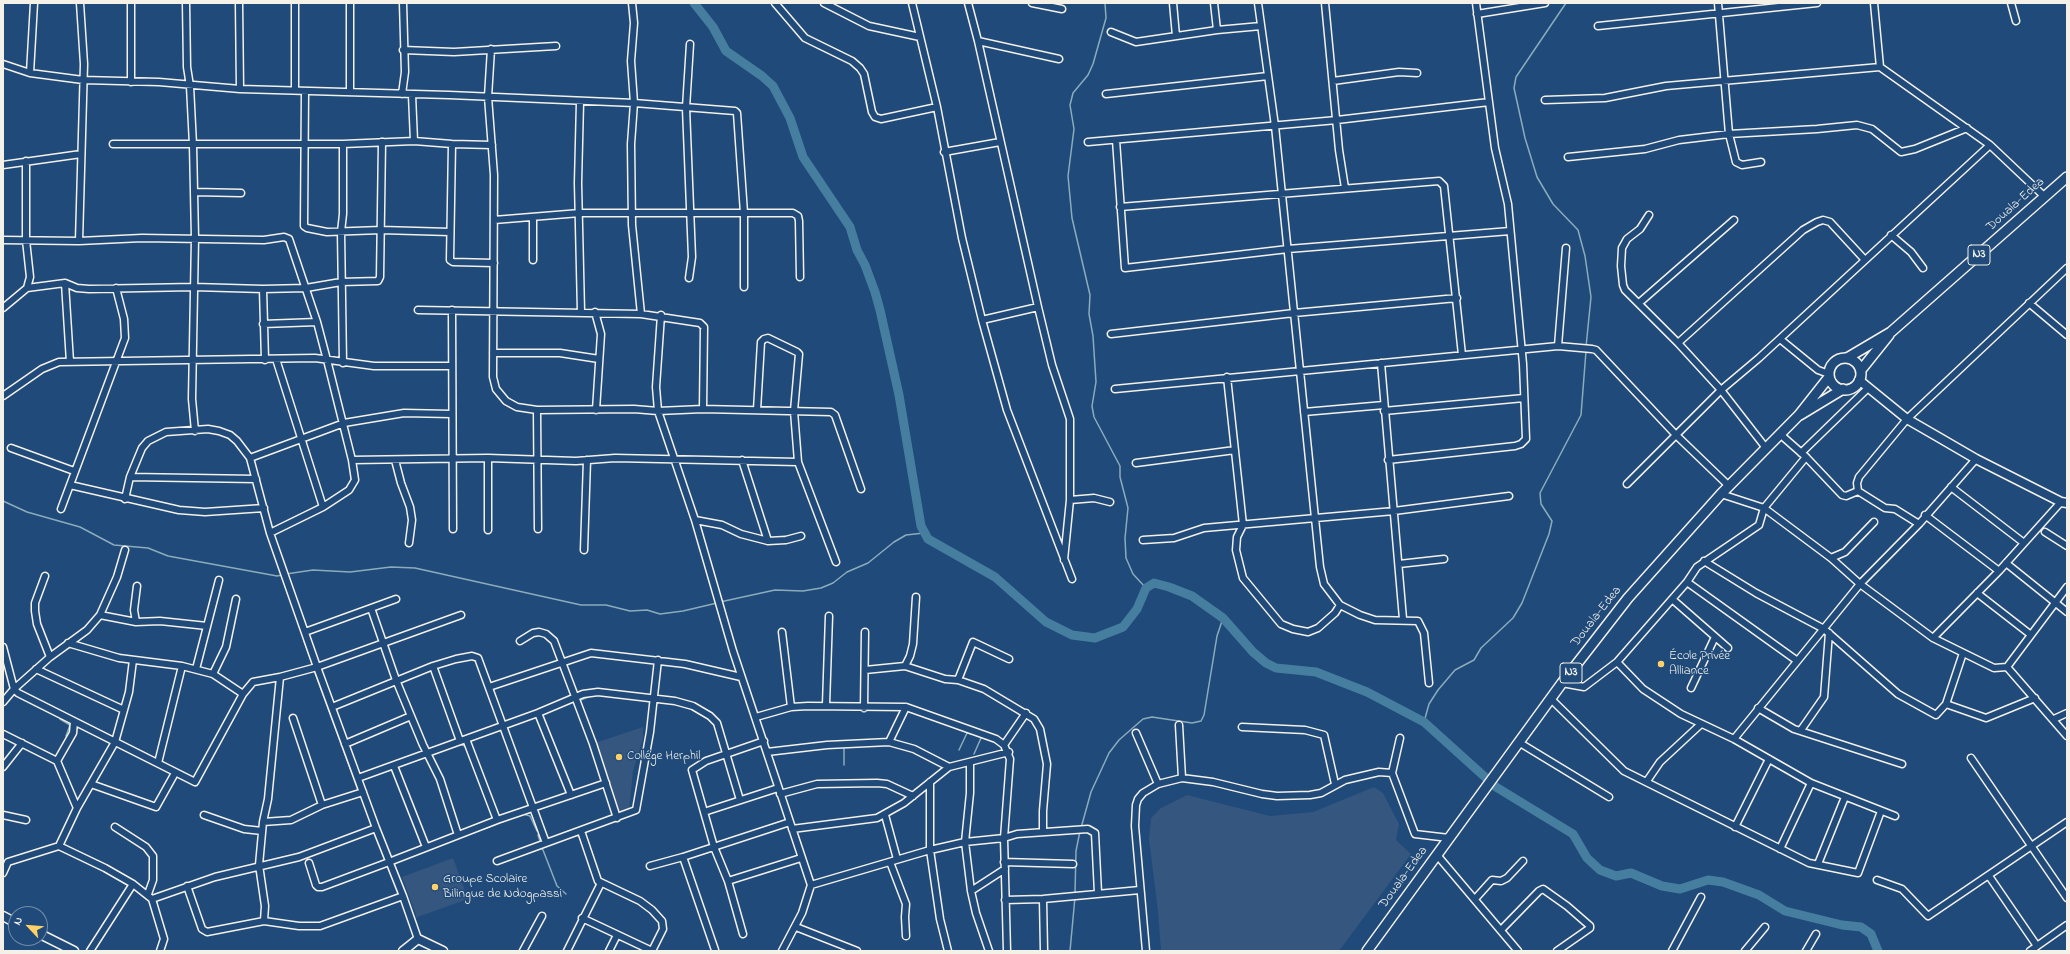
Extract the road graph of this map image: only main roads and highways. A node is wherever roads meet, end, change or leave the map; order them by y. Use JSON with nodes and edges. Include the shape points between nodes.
{"nodes":[{"id":1,"x":2067,"y":177,"type":"edge"},
{"id":2,"x":1891,"y":332,"type":"junction"},
{"id":3,"x":1847,"y":358,"type":"junction"},
{"id":4,"x":1860,"y":370,"type":"junction"},
{"id":5,"x":1829,"y":376,"type":"junction"},
{"id":6,"x":1859,"y":380,"type":"junction"},
{"id":7,"x":1843,"y":389,"type":"junction"},
{"id":8,"x":1799,"y":415,"type":"junction"},
{"id":9,"x":2064,"y":502,"type":"edge"},
{"id":10,"x":48,"y":939,"type":"edge"},
{"id":11,"x":62,"y":948,"type":"edge"},
{"id":12,"x":74,"y":951,"type":"edge"},
{"id":13,"x":403,"y":951,"type":"edge"},
{"id":14,"x":443,"y":951,"type":"edge"},
{"id":15,"x":1368,"y":951,"type":"edge"}],
"edges":[{"from":1,"to":2,"type":"highway","name":"Douala-Edea","number":"N3"},
{"from":2,"to":3,"type":"highway","name":"Douala-Edea","number":"N3"},
{"from":2,"to":4,"type":"highway","name":"Douala-Edea","number":"N3"},
{"from":3,"to":4,"type":"highway","via":[[1858,364]]},
{"from":3,"to":5,"type":"highway","number":"N3","via":[[1834,361]]},
{"from":4,"to":6,"type":"highway"},
{"from":5,"to":7,"type":"highway","via":[[1834,385]]},
{"from":5,"to":8,"type":"highway","name":"Douala-Edea","number":"N3"},
{"from":6,"to":7,"type":"highway","number":"N3","via":[[1852,388]]},
{"from":6,"to":9,"type":"main road","via":[[1907,419],[1976,459]]},
{"from":7,"to":8,"type":"highway","name":"Douala-Edea","number":"N3"},
{"from":8,"to":15,"type":"highway","name":"Douala-Edea","number":"N3","via":[[1728,486],[1628,598],[1562,683]]},
{"from":10,"to":11,"type":"main road"},
{"from":11,"to":12,"type":"main road"},
{"from":13,"to":14,"type":"main road","via":[[418,939]]}]}
